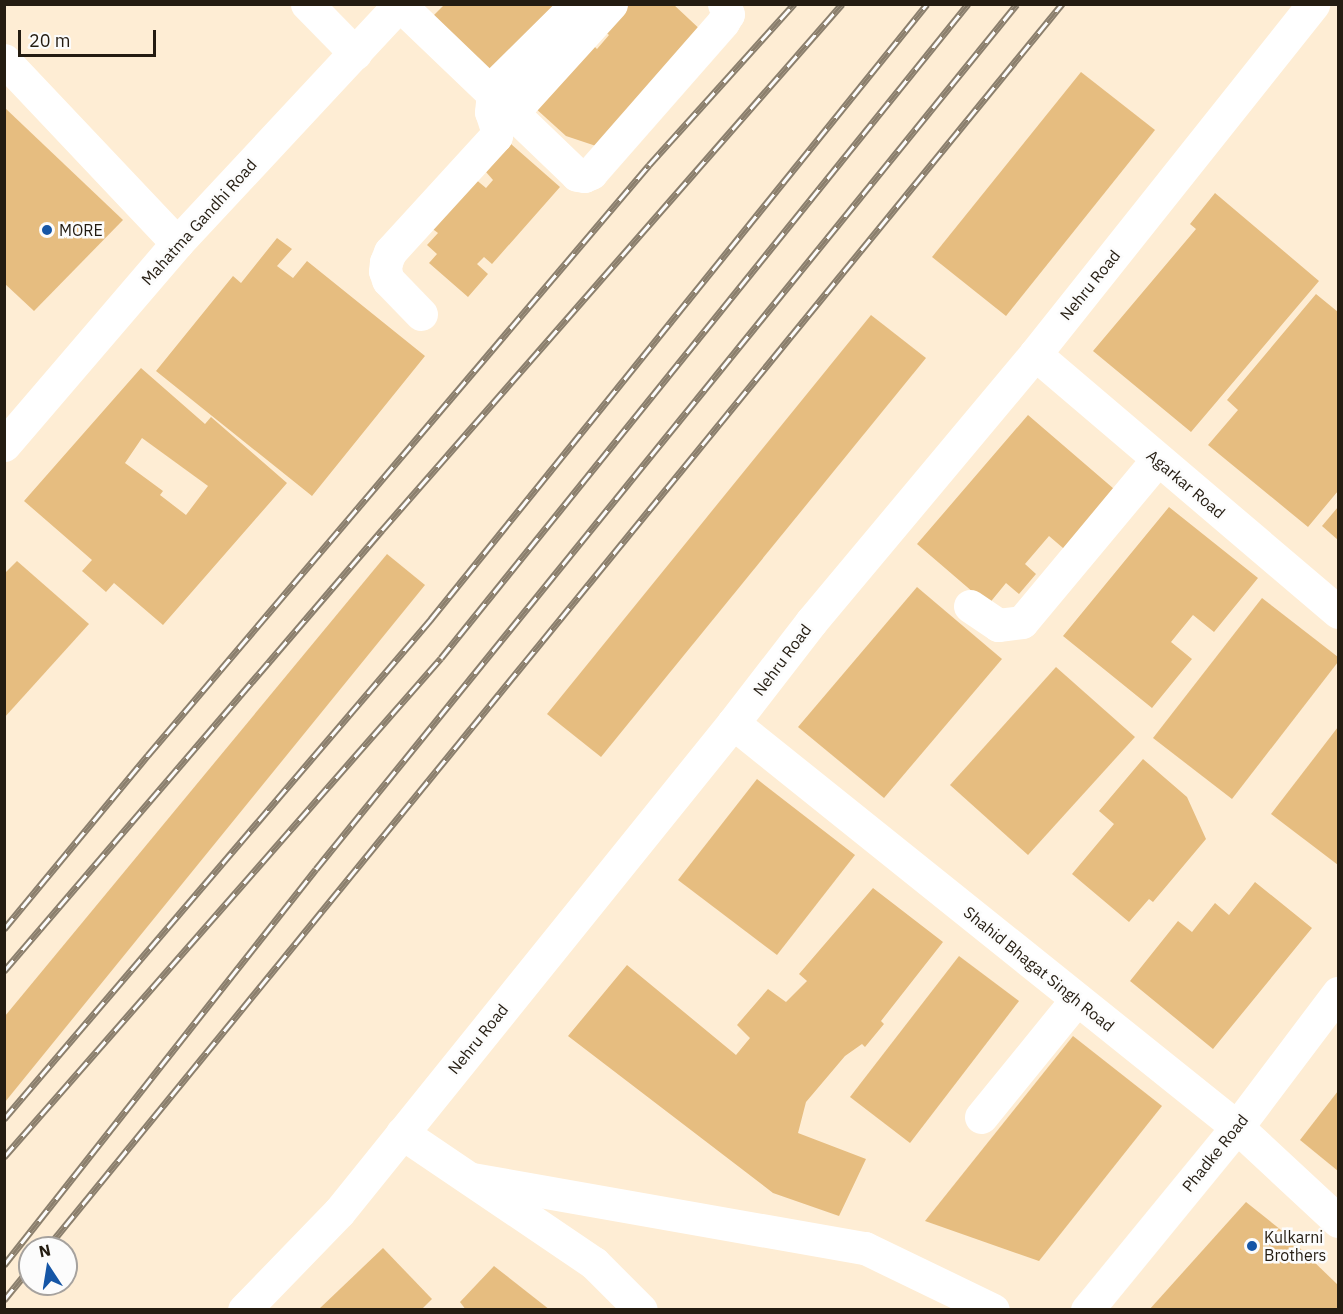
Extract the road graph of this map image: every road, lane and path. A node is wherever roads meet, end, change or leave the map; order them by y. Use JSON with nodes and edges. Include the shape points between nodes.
{"nodes":[{"id":1,"x":307,"y":4,"type":"edge"},
{"id":2,"x":577,"y":4,"type":"edge"},
{"id":3,"x":611,"y":4,"type":"edge"},
{"id":4,"x":724,"y":4,"type":"edge"},
{"id":5,"x":1313,"y":4,"type":"edge"},
{"id":6,"x":400,"y":5,"type":"edge"},
{"id":7,"x":355,"y":53,"type":"junction"},
{"id":8,"x":4,"y":60,"type":"edge"},
{"id":9,"x":500,"y":100,"type":"junction"},
{"id":10,"x":177,"y":243,"type":"junction"},
{"id":11,"x":421,"y":314,"type":"dead end"},
{"id":12,"x":1035,"y":354,"type":"junction"},
{"id":13,"x":4,"y":445,"type":"edge"},
{"id":14,"x":1157,"y":460,"type":"junction"},
{"id":15,"x":970,"y":606,"type":"dead end"},
{"id":16,"x":1338,"y":612,"type":"edge"},
{"id":17,"x":734,"y":723,"type":"junction"},
{"id":18,"x":1338,"y":993,"type":"edge"},
{"id":19,"x":1077,"y":999,"type":"junction"},
{"id":20,"x":981,"y":1117,"type":"dead end"},
{"id":21,"x":1237,"y":1127,"type":"junction"},
{"id":22,"x":402,"y":1133,"type":"junction"},
{"id":23,"x":472,"y":1179,"type":"junction"},
{"id":24,"x":1338,"y":1221,"type":"edge"},
{"id":25,"x":244,"y":1310,"type":"edge"},
{"id":26,"x":641,"y":1310,"type":"edge"},
{"id":27,"x":993,"y":1310,"type":"edge"},
{"id":28,"x":1087,"y":1310,"type":"edge"}],
"edges":[{"from":1,"to":7,"type":"street"},
{"from":2,"to":9,"type":"street"},
{"from":3,"to":9,"type":"street"},
{"from":4,"to":9,"type":"street","via":[[728,14],[723,22],[591,174],[578,175]]},
{"from":5,"to":12,"type":"street","name":"Nehru Road"},
{"from":6,"to":7,"type":"street","name":"Mahatma Gandhi Road"},
{"from":6,"to":9,"type":"street"},
{"from":7,"to":10,"type":"street","name":"Mahatma Gandhi Road"},
{"from":8,"to":10,"type":"street"},
{"from":9,"to":11,"type":"street","via":[[492,103],[496,136],[390,252],[386,262],[388,280]]},
{"from":10,"to":13,"type":"street","name":"Mahatma Gandhi Road"},
{"from":12,"to":14,"type":"street","name":"Agarkar Road"},
{"from":12,"to":17,"type":"street","name":"Nehru Road","via":[[811,622]]},
{"from":14,"to":15,"type":"street","via":[[1022,622],[998,625]]},
{"from":14,"to":16,"type":"street","name":"Agarkar Road"},
{"from":17,"to":19,"type":"street","name":"Shahid Bhagat Singh Road"},
{"from":17,"to":22,"type":"street","name":"Nehru Road"},
{"from":18,"to":21,"type":"street","name":"Phadke Road"},
{"from":19,"to":20,"type":"street"},
{"from":19,"to":21,"type":"street","name":"Shahid Bhagat Singh Road"},
{"from":21,"to":24,"type":"street","name":"Shahid Bhagat Singh Road"},
{"from":21,"to":28,"type":"street","name":"Phadke Road"},
{"from":22,"to":23,"type":"street"},
{"from":22,"to":25,"type":"street","name":"Nehru Road","via":[[339,1212]]},
{"from":23,"to":26,"type":"street","via":[[594,1263]]},
{"from":23,"to":27,"type":"street","via":[[865,1248]]}]}
